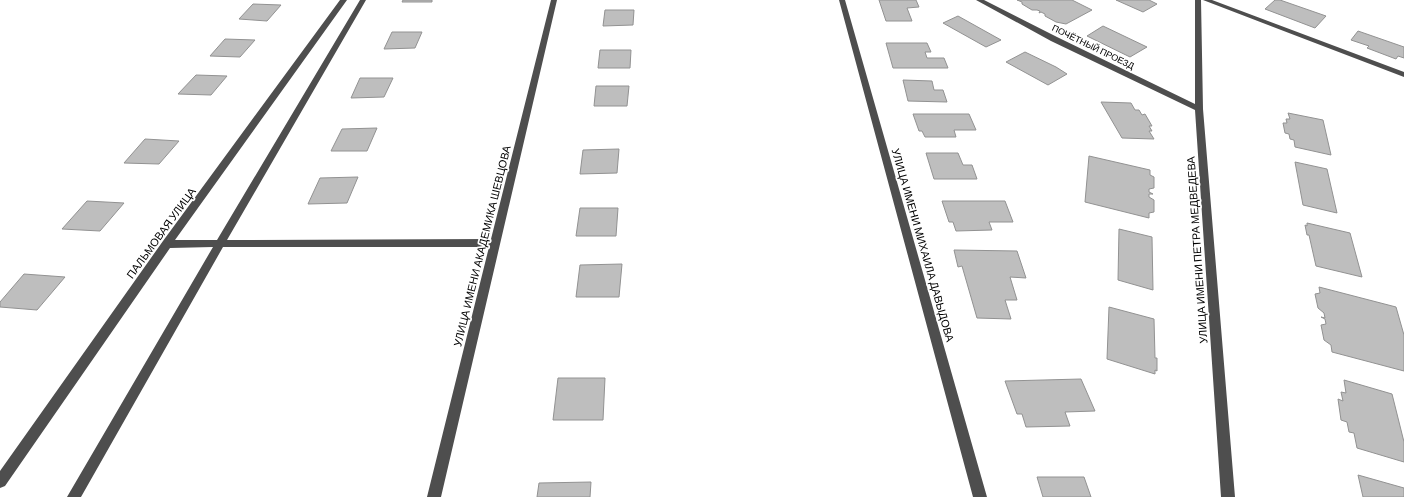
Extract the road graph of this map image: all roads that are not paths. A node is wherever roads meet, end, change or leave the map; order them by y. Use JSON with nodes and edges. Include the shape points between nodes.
{"nodes":[{"id":1,"x":344,"y":0,"type":"edge"},
{"id":2,"x":363,"y":0,"type":"edge"},
{"id":3,"x":554,"y":0,"type":"edge"},
{"id":4,"x":842,"y":0,"type":"edge"},
{"id":5,"x":979,"y":0,"type":"edge"},
{"id":6,"x":1198,"y":0,"type":"edge"},
{"id":7,"x":1206,"y":0,"type":"edge"},
{"id":8,"x":1404,"y":75,"type":"edge"},
{"id":9,"x":1199,"y":109,"type":"junction"},
{"id":10,"x":495,"y":243,"type":"junction"},
{"id":11,"x":168,"y":244,"type":"junction"},
{"id":12,"x":219,"y":245,"type":"junction"},
{"id":13,"x":0,"y":482,"type":"edge"},
{"id":14,"x":74,"y":497,"type":"edge"},
{"id":15,"x":434,"y":497,"type":"edge"},
{"id":16,"x":980,"y":497,"type":"edge"},
{"id":17,"x":1228,"y":497,"type":"edge"}],
"edges":[{"from":1,"to":11,"type":"street","name":"ПАЛЬМОВАЯ УЛИЦА"},
{"from":2,"to":12,"type":"street"},
{"from":3,"to":10,"type":"street","name":"УЛИЦА ИМЕНИ АКАДЕМИКА ШЕВЦОВА"},
{"from":4,"to":16,"type":"street","name":"УЛИЦА ИМЕНИ МИХАИЛА ДАВЫДОВА"},
{"from":5,"to":9,"type":"street","name":"ПОЧЁТНЫЙ ПРОЕЗД"},
{"from":6,"to":9,"type":"street","name":"УЛИЦА ИМЕНИ ПЕТРА МЕДВЕДЕВА"},
{"from":7,"to":8,"type":"street"},
{"from":9,"to":17,"type":"street","name":"УЛИЦА ИМЕНИ ПЕТРА МЕДВЕДЕВА"},
{"from":10,"to":12,"type":"street"},
{"from":10,"to":15,"type":"street","name":"УЛИЦА ИМЕНИ АКАДЕМИКА ШЕВЦОВА"},
{"from":11,"to":12,"type":"street"},
{"from":11,"to":13,"type":"street","name":"ПАЛЬМОВАЯ УЛИЦА"},
{"from":12,"to":14,"type":"street"}]}
